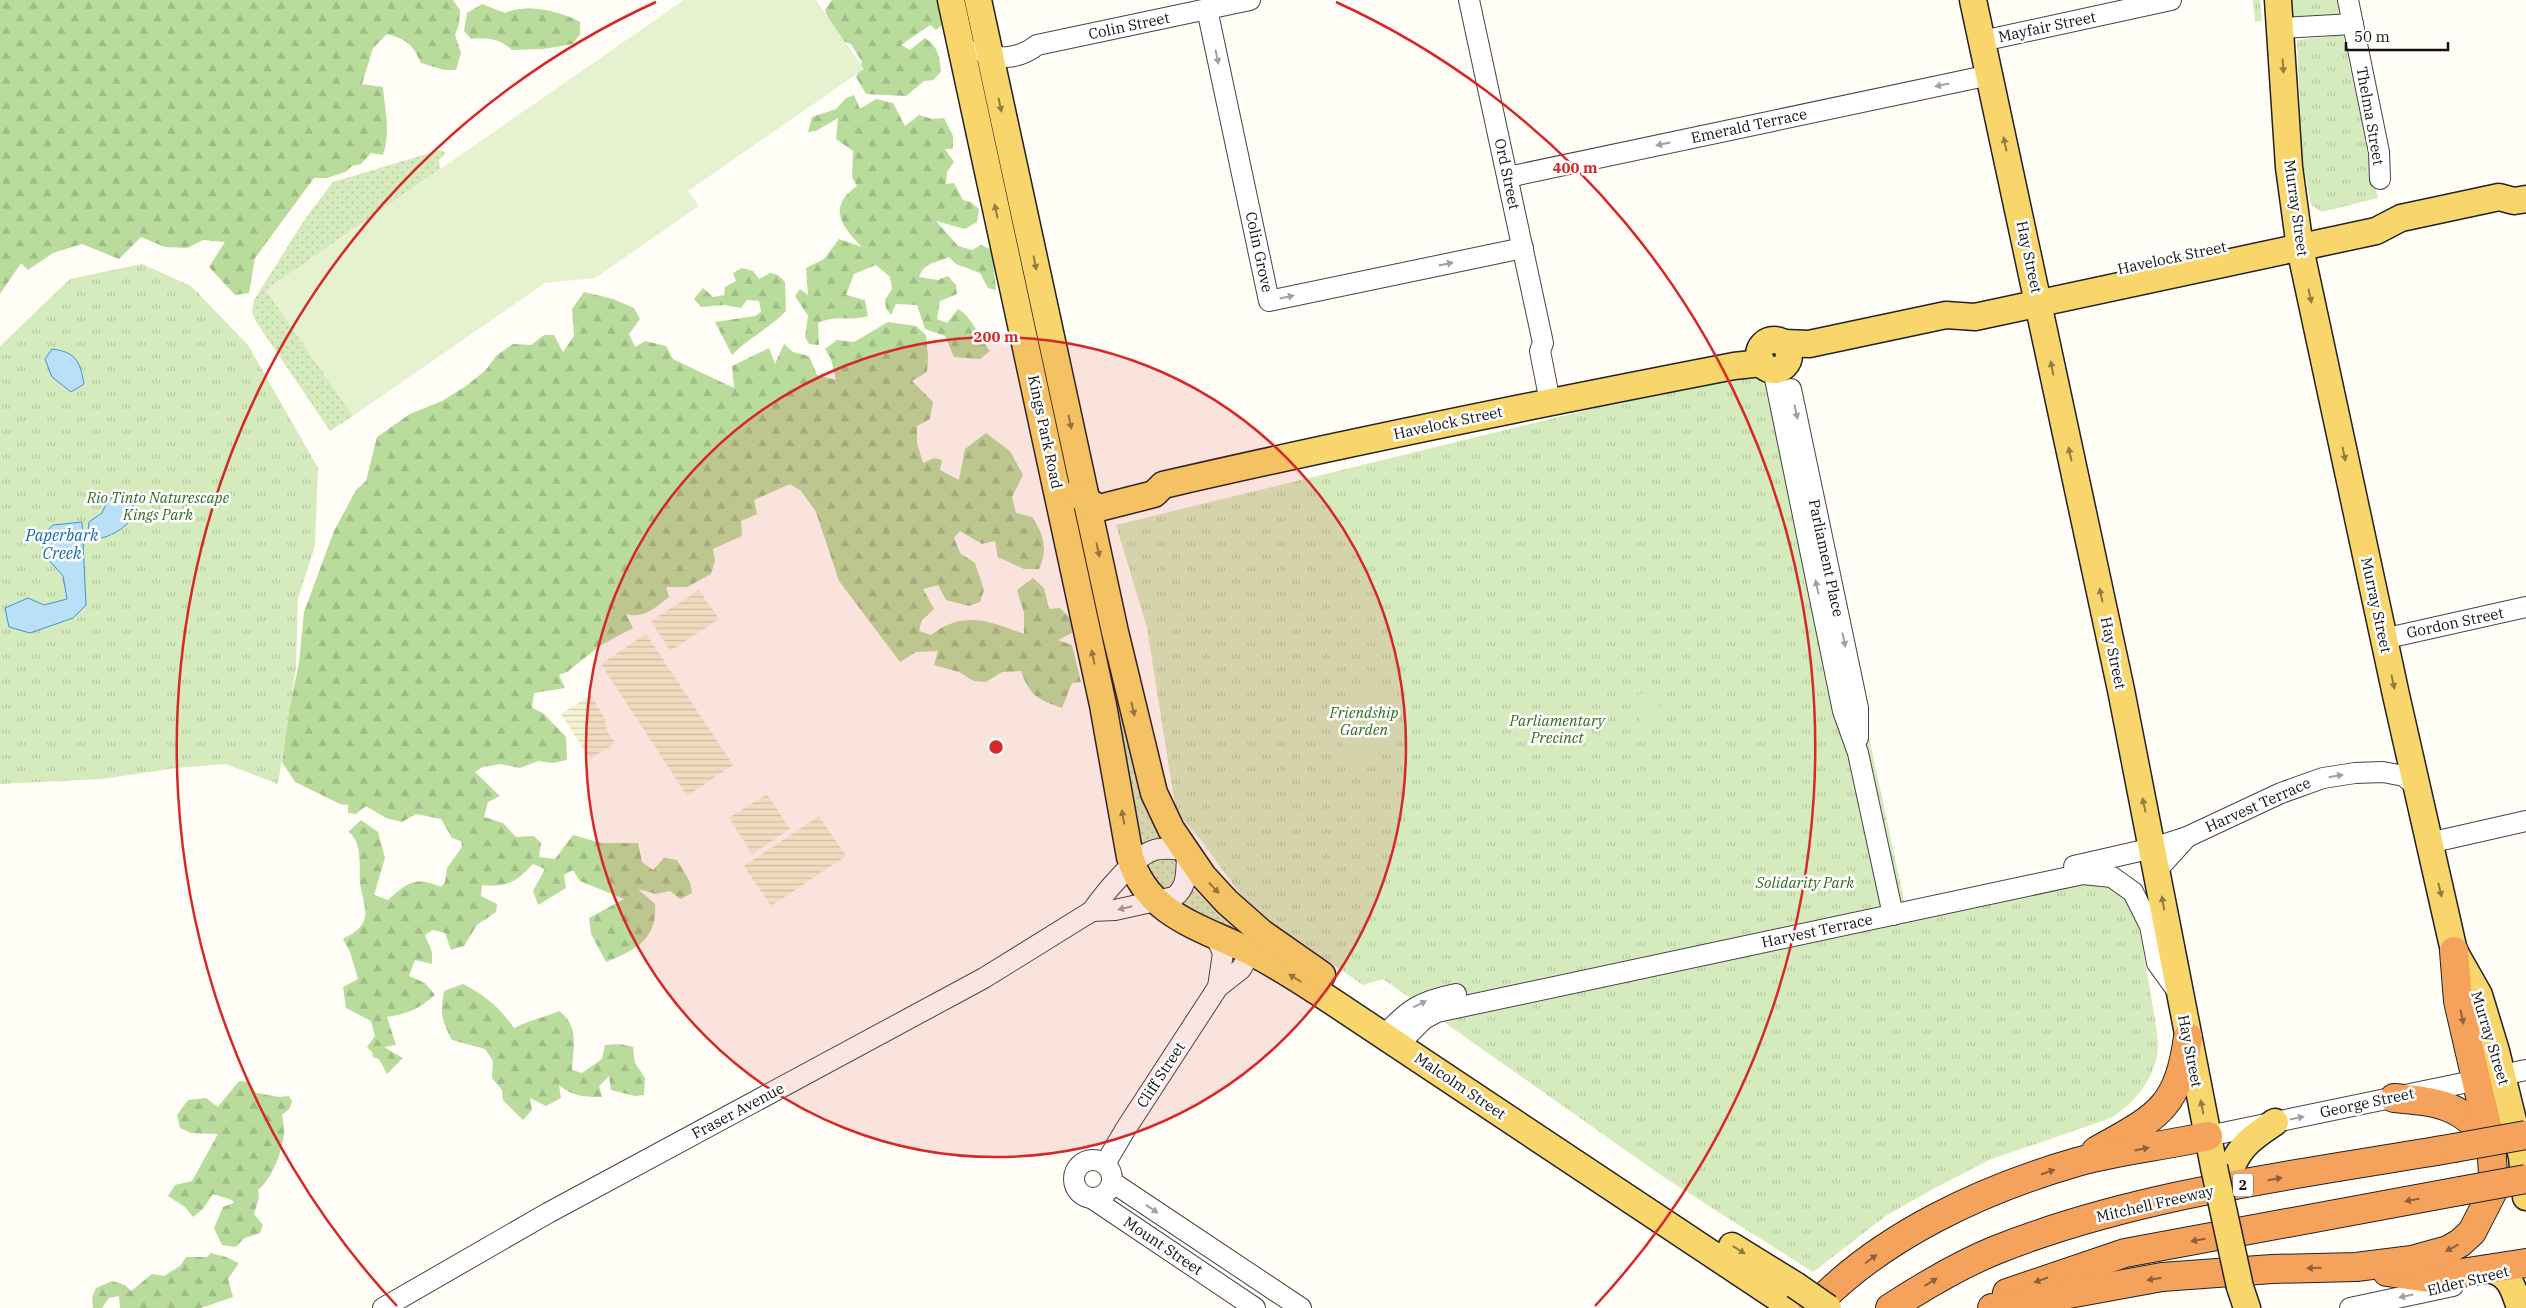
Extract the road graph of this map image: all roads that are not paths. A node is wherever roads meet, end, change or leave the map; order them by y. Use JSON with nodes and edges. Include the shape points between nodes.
{"nodes":[{"id":1,"x":951,"y":0,"type":"edge"},
{"id":2,"x":978,"y":0,"type":"edge"},
{"id":3,"x":1250,"y":0,"type":"edge"},
{"id":4,"x":1973,"y":0,"type":"edge"},
{"id":5,"x":2171,"y":0,"type":"edge"},
{"id":6,"x":2278,"y":0,"type":"edge"},
{"id":7,"x":2348,"y":0,"type":"edge"},
{"id":8,"x":1471,"y":2,"type":"edge"},
{"id":9,"x":1207,"y":9,"type":"junction"},
{"id":10,"x":2353,"y":24,"type":"junction"},
{"id":11,"x":956,"y":27,"type":"junction"},
{"id":12,"x":2280,"y":28,"type":"junction"},
{"id":13,"x":1982,"y":41,"type":"junction"},
{"id":14,"x":990,"y":57,"type":"junction"},
{"id":15,"x":1990,"y":75,"type":"junction"},
{"id":16,"x":970,"y":92,"type":"junction"},
{"id":17,"x":1508,"y":177,"type":"junction"},
{"id":18,"x":2380,"y":179,"type":"dead end"},
{"id":19,"x":2526,"y":183,"type":"edge"},
{"id":20,"x":2499,"y":197,"type":"junction"},
{"id":21,"x":2526,"y":199,"type":"edge"},
{"id":22,"x":2299,"y":240,"type":"junction"},
{"id":23,"x":1523,"y":248,"type":"junction"},
{"id":24,"x":2037,"y":296,"type":"junction"},
{"id":25,"x":1780,"y":355,"type":"junction"},
{"id":26,"x":1557,"y":401,"type":"junction"},
{"id":27,"x":1048,"y":447,"type":"junction"},
{"id":28,"x":1091,"y":501,"type":"junction"},
{"id":29,"x":1076,"y":579,"type":"junction"},
{"id":30,"x":2526,"y":608,"type":"edge"},
{"id":31,"x":2383,"y":638,"type":"junction"},
{"id":32,"x":2416,"y":786,"type":"junction"},
{"id":33,"x":2526,"y":821,"type":"edge"},
{"id":34,"x":2429,"y":843,"type":"junction"},
{"id":35,"x":1185,"y":852,"type":"junction"},
{"id":36,"x":2155,"y":859,"type":"junction"},
{"id":37,"x":1132,"y":865,"type":"junction"},
{"id":38,"x":1157,"y":902,"type":"junction"},
{"id":39,"x":1891,"y":909,"type":"junction"},
{"id":40,"x":1092,"y":911,"type":"junction"},
{"id":41,"x":1215,"y":935,"type":"junction"},
{"id":42,"x":1256,"y":942,"type":"junction"},
{"id":43,"x":2454,"y":951,"type":"junction"},
{"id":44,"x":1218,"y":986,"type":"junction"},
{"id":45,"x":2179,"y":993,"type":"junction"},
{"id":46,"x":1397,"y":1034,"type":"junction"},
{"id":47,"x":2188,"y":1037,"type":"junction"},
{"id":48,"x":2514,"y":1072,"type":"edge"},
{"id":49,"x":2475,"y":1080,"type":"junction"},
{"id":50,"x":2394,"y":1098,"type":"junction"},
{"id":51,"x":2275,"y":1122,"type":"junction"},
{"id":52,"x":2526,"y":1135,"type":"edge"},
{"id":53,"x":2208,"y":1136,"type":"junction"},
{"id":54,"x":2491,"y":1144,"type":"junction"},
{"id":55,"x":2077,"y":1162,"type":"junction"},
{"id":56,"x":2223,"y":1166,"type":"junction"},
{"id":57,"x":1108,"y":1173,"type":"junction"},
{"id":58,"x":2526,"y":1179,"type":"edge"},
{"id":59,"x":2526,"y":1197,"type":"edge"},
{"id":60,"x":1093,"y":1199,"type":"junction"},
{"id":61,"x":2356,"y":1267,"type":"junction"},
{"id":62,"x":2511,"y":1268,"type":"edge"},
{"id":63,"x":1247,"y":1272,"type":"junction"},
{"id":64,"x":1232,"y":1293,"type":"junction"},
{"id":65,"x":1789,"y":1297,"type":"edge"},
{"id":66,"x":2244,"y":1298,"type":"edge"},
{"id":67,"x":383,"y":1308,"type":"edge"},
{"id":68,"x":1255,"y":1308,"type":"edge"},
{"id":69,"x":1301,"y":1308,"type":"edge"},
{"id":70,"x":1813,"y":1308,"type":"edge"},
{"id":71,"x":1828,"y":1308,"type":"edge"},
{"id":72,"x":1890,"y":1308,"type":"edge"},
{"id":73,"x":1974,"y":1308,"type":"edge"},
{"id":74,"x":1992,"y":1308,"type":"edge"},
{"id":75,"x":2350,"y":1308,"type":"edge"},
{"id":76,"x":2520,"y":1308,"type":"edge"}],
"edges":[{"from":1,"to":11,"type":"main road","name":"Kings Park Road"},
{"from":2,"to":14,"type":"main road","name":"Kings Park Road"},
{"from":3,"to":9,"type":"street","name":"Colin Street"},
{"from":4,"to":13,"type":"main road","name":"Hay Street"},
{"from":5,"to":13,"type":"street","name":"Mayfair Street"},
{"from":6,"to":12,"type":"main road","name":"Murray Street"},
{"from":7,"to":10,"type":"street","name":"Thelma Street"},
{"from":8,"to":17,"type":"street","name":"Ord Street"},
{"from":9,"to":14,"type":"street","name":"Colin Street","via":[[1037,45],[1027,42],[1001,48]]},
{"from":9,"to":23,"type":"street","name":"Colin Grove","one_way":true,"via":[[1269,301]]},
{"from":10,"to":12,"type":"street"},
{"from":10,"to":18,"type":"street","name":"Thelma Street","via":[[2380,152]]},
{"from":11,"to":14,"type":"street","via":[[971,44]]},
{"from":11,"to":16,"type":"main road","name":"Kings Park Road"},
{"from":12,"to":22,"type":"main road","name":"Murray Street","one_way":true,"via":[[2289,167]]},
{"from":13,"to":15,"type":"main road","name":"Hay Street"},
{"from":14,"to":16,"type":"street","name":"Colin Street","via":[[980,67]]},
{"from":14,"to":28,"type":"main road","name":"Kings Park Road","one_way":true},
{"from":15,"to":17,"type":"street","name":"Emerald Terrace","one_way":true},
{"from":24,"to":15,"type":"main road","name":"Hay Street","one_way":true},
{"from":27,"to":16,"type":"main road","name":"Kings Park Road","one_way":true},
{"from":17,"to":23,"type":"street","name":"Ord Street"},
{"from":19,"to":20,"type":"main road","name":"Havelock Street","via":[[2512,186]]},
{"from":20,"to":21,"type":"main road","name":"Havelock Street","via":[[2514,201]]},
{"from":20,"to":22,"type":"main road","name":"Havelock Street","via":[[2401,218],[2376,231]]},
{"from":22,"to":24,"type":"main road","name":"Havelock Street"},
{"from":22,"to":31,"type":"main road","name":"Murray Street","one_way":true},
{"from":23,"to":26,"type":"street","name":"Ord Street","via":[[1543,343],[1540,351]]},
{"from":24,"to":25,"type":"main road","name":"Havelock Street","via":[[1975,317],[1946,315]]},
{"from":36,"to":24,"type":"main road","name":"Hay Street","one_way":true},
{"from":25,"to":26,"type":"main road","name":"Havelock Street"},
{"from":25,"to":39,"type":"street","name":"Parliament Place","via":[[1858,708],[1858,753]]},
{"from":26,"to":28,"type":"main road","name":"Havelock Street","via":[[1306,452],[1163,485],[1154,494]]},
{"from":27,"to":28,"type":"main road","via":[[1064,483]]},
{"from":27,"to":29,"type":"main road","name":"Kings Park Road"},
{"from":28,"to":29,"type":"main road","via":[[1076,518]]},
{"from":28,"to":35,"type":"main road","name":"Kings Park Road","one_way":true,"via":[[1150,777],[1161,808]]},
{"from":37,"to":29,"type":"main road","name":"Kings Park Road","one_way":true},
{"from":30,"to":31,"type":"street","name":"Gordon Street"},
{"from":31,"to":32,"type":"main road","name":"Murray Street","one_way":true},
{"from":32,"to":34,"type":"main road","name":"Murray Street"},
{"from":36,"to":32,"type":"street","name":"Harvest Terrace","one_way":true,"via":[[2187,837],[2281,793],[2323,778],[2383,772],[2404,776]]},
{"from":33,"to":34,"type":"street"},
{"from":34,"to":43,"type":"main road","name":"Murray Street","one_way":true},
{"from":35,"to":37,"type":"street","name":"Fraser Avenue","via":[[1162,848],[1153,850]]},
{"from":35,"to":38,"type":"street","name":"Fraser Avenue","via":[[1186,880],[1179,893]]},
{"from":35,"to":42,"type":"main road","name":"Malcolm Street","one_way":true},
{"from":36,"to":39,"type":"street","name":"Harvest Terrace"},
{"from":45,"to":36,"type":"main road","name":"Hay Street","one_way":true},
{"from":37,"to":38,"type":"main road","name":"Malcolm Street","via":[[1145,890]]},
{"from":37,"to":40,"type":"street","name":"Fraser Avenue"},
{"from":38,"to":40,"type":"street","name":"Fraser Avenue","one_way":true},
{"from":38,"to":41,"type":"main road","name":"Malcolm Street","via":[[1181,919]]},
{"from":39,"to":45,"type":"street","name":"Harvest Terrace","via":[[2083,874],[2106,875],[2127,886],[2138,900],[2150,926],[2157,963]]},
{"from":39,"to":46,"type":"street","name":"Harvest Terrace","via":[[1432,999],[1414,1007]]},
{"from":40,"to":67,"type":"street","name":"Fraser Avenue","via":[[984,978],[548,1213]]},
{"from":41,"to":42,"type":"main road","name":"Malcolm Street"},
{"from":41,"to":44,"type":"street","name":"Cliff Street","via":[[1223,953]]},
{"from":42,"to":44,"type":"street","name":"Cliff Street","via":[[1240,969]]},
{"from":42,"to":46,"type":"main road","name":"Malcolm Street"},
{"from":43,"to":48,"type":"main road","name":"Murray Street","via":[[2479,995]]},
{"from":43,"to":49,"type":"highway","one_way":true,"via":[[2458,1001]]},
{"from":44,"to":57,"type":"street","name":"Cliff Street","via":[[1125,1130]]},
{"from":45,"to":47,"type":"main road","name":"Hay Street"},
{"from":46,"to":65,"type":"main road","name":"Malcolm Street","via":[[1640,1187]]},
{"from":53,"to":47,"type":"main road","name":"Hay Street","one_way":true},
{"from":47,"to":55,"type":"highway","via":[[2181,1073],[2166,1105],[2127,1134]]},
{"from":48,"to":49,"type":"street","name":"George Street"},
{"from":48,"to":59,"type":"main road","name":"Murray Street"},
{"from":49,"to":50,"type":"street","name":"George Street"},
{"from":49,"to":54,"type":"highway"},
{"from":51,"to":50,"type":"street","name":"George Street","one_way":true},
{"from":50,"to":54,"type":"highway","via":[[2450,1107],[2477,1125]]},
{"from":51,"to":53,"type":"street","name":"George Street"},
{"from":51,"to":56,"type":"main road","via":[[2247,1141]]},
{"from":72,"to":52,"type":"highway","name":"Mitchell Freeway","number":"2","one_way":true,"bridge":true,"via":[[1935,1280],[1995,1251],[2105,1214],[2203,1192]]},
{"from":55,"to":53,"type":"highway","one_way":true},
{"from":53,"to":56,"type":"main road","name":"Hay Street"},
{"from":54,"to":61,"type":"highway","one_way":true,"via":[[2494,1189],[2472,1232],[2460,1243],[2448,1250],[2412,1260]]},
{"from":70,"to":55,"type":"highway","one_way":true,"via":[[1832,1288],[1895,1241],[1934,1219],[1979,1198]]},
{"from":56,"to":66,"type":"main road","bridge":true,"via":[[2221,1200]]},
{"from":57,"to":60,"type":"street","via":[[1106,1194]]},
{"from":57,"to":60,"type":"street","via":[[1098,1160],[1089,1160],[1076,1170],[1074,1186],[1085,1197]]},
{"from":57,"to":63,"type":"street","name":"Mount Street","one_way":true},
{"from":58,"to":73,"type":"highway","one_way":true,"bridge":true,"via":[[2125,1253],[2027,1284]]},
{"from":60,"to":64,"type":"street","name":"Mount Street"},
{"from":61,"to":62,"type":"highway","via":[[2429,1278]]},
{"from":61,"to":74,"type":"highway","one_way":true,"via":[[2162,1277]]},
{"from":62,"to":75,"type":"street","name":"Elder Street","one_way":true},
{"from":62,"to":76,"type":"main road","via":[[2512,1287]]},
{"from":63,"to":64,"type":"street"},
{"from":63,"to":69,"type":"street","name":"Mount Street"},
{"from":64,"to":68,"type":"street","name":"Mount Street"},
{"from":65,"to":71,"type":"main road","name":"Malcolm Street","bridge":true}]}
